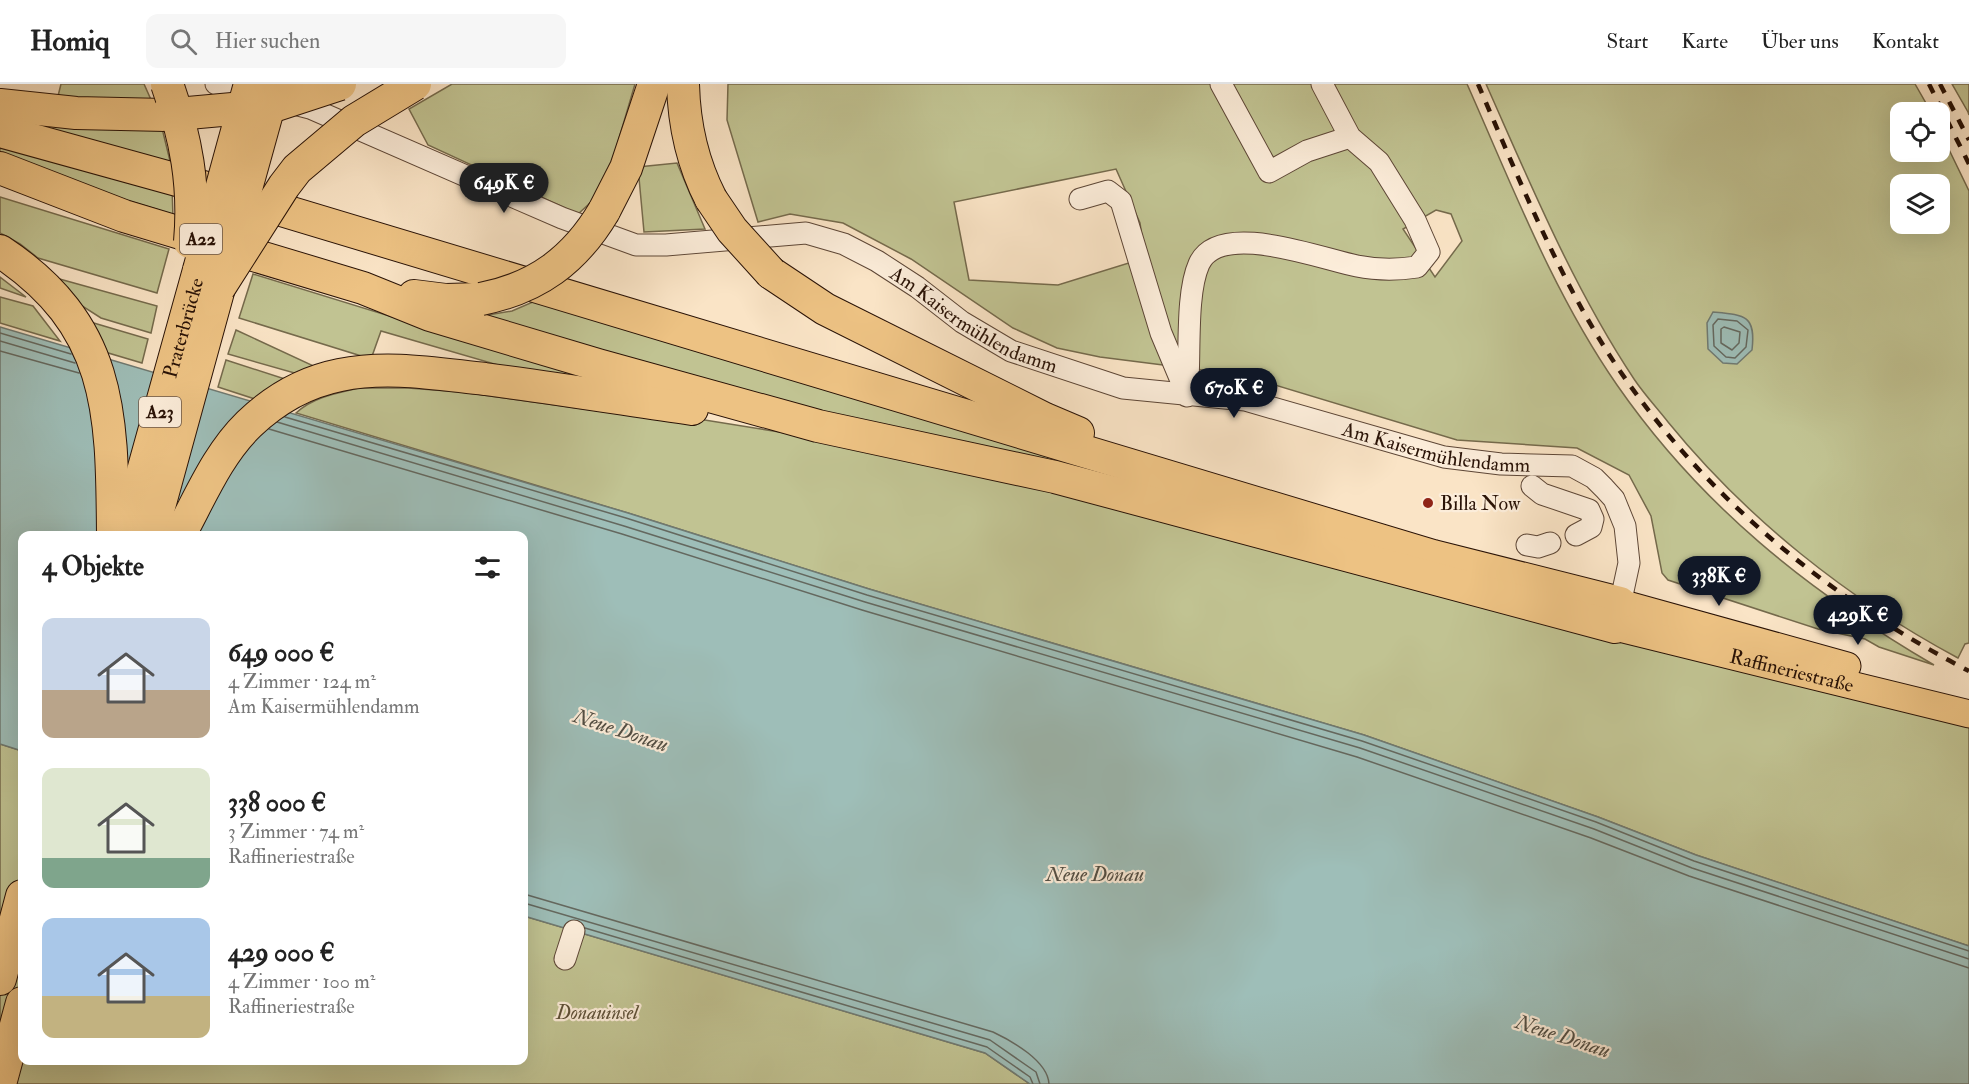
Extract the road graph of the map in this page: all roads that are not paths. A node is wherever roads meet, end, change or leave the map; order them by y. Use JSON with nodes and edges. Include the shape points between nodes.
{"nodes":[{"id":1,"x":167,"y":84,"type":"edge"},
{"id":2,"x":216,"y":84,"type":"edge"},
{"id":3,"x":250,"y":84,"type":"edge"},
{"id":4,"x":274,"y":84,"type":"edge"},
{"id":5,"x":340,"y":84,"type":"edge"},
{"id":6,"x":415,"y":84,"type":"edge"},
{"id":7,"x":654,"y":84,"type":"edge"},
{"id":8,"x":683,"y":84,"type":"edge"},
{"id":9,"x":1221,"y":84,"type":"edge"},
{"id":10,"x":1322,"y":84,"type":"edge"},
{"id":11,"x":0,"y":105,"type":"edge"},
{"id":12,"x":0,"y":131,"type":"edge"},
{"id":13,"x":1350,"y":137,"type":"junction"},
{"id":14,"x":0,"y":168,"type":"edge"},
{"id":15,"x":0,"y":189,"type":"edge"},
{"id":16,"x":1080,"y":199,"type":"dead end"},
{"id":17,"x":124,"y":216,"type":"junction"},
{"id":18,"x":0,"y":251,"type":"edge"},
{"id":19,"x":363,"y":288,"type":"junction"},
{"id":20,"x":205,"y":291,"type":"junction"},
{"id":21,"x":1187,"y":396,"type":"junction"},
{"id":22,"x":818,"y":426,"type":"junction"},
{"id":23,"x":1532,"y":486,"type":"dead end"},
{"id":24,"x":1199,"y":487,"type":"junction"},
{"id":25,"x":113,"y":531,"type":"edge"},
{"id":26,"x":127,"y":531,"type":"edge"},
{"id":27,"x":152,"y":531,"type":"edge"},
{"id":28,"x":182,"y":531,"type":"edge"},
{"id":29,"x":1576,"y":535,"type":"dead end"},
{"id":30,"x":1550,"y":543,"type":"dead end"},
{"id":31,"x":1527,"y":545,"type":"dead end"},
{"id":32,"x":1617,"y":615,"type":"junction"},
{"id":33,"x":1969,"y":703,"type":"edge"},
{"id":34,"x":1969,"y":714,"type":"edge"},
{"id":35,"x":18,"y":911,"type":"edge"},
{"id":36,"x":574,"y":931,"type":"dead end"},
{"id":37,"x":565,"y":959,"type":"dead end"},
{"id":38,"x":0,"y":979,"type":"edge"},
{"id":39,"x":18,"y":1018,"type":"edge"},
{"id":40,"x":0,"y":1084,"type":"edge"}],
"edges":[{"from":1,"to":20,"type":"highway","bridge":true,"via":[[179,119],[192,186]]},
{"from":2,"to":21,"type":"street","name":"Am Kaisermühlendamm","via":[[310,108],[562,218],[636,245],[806,233],[844,244],[877,261],[962,322],[1011,351],[1123,388]]},
{"from":3,"to":20,"type":"highway","name":"Praterbrücke","number":"A23","bridge":true},
{"from":4,"to":20,"type":"highway","name":"Praterbrücke","number":"A23","bridge":true},
{"from":5,"to":11,"type":"highway","bridge":true,"via":[[276,105],[166,116]]},
{"from":6,"to":20,"type":"highway","bridge":true,"via":[[354,121],[297,169]]},
{"from":7,"to":19,"type":"highway","bridge":true,"via":[[626,168],[604,211],[578,249],[549,274],[517,290],[480,299],[430,298]]},
{"from":8,"to":24,"type":"highway","bridge":true,"via":[[688,138],[711,199],[732,230],[771,273],[825,309],[1045,419]]},
{"from":9,"to":13,"type":"street","via":[[1269,172],[1307,151]]},
{"from":10,"to":13,"type":"street"},
{"from":12,"to":24,"type":"highway","via":[[228,194]]},
{"from":13,"to":21,"type":"street","via":[[1379,162],[1426,243],[1426,258],[1417,267],[1388,269],[1273,246],[1237,242],[1216,246],[1199,262],[1192,286]]},
{"from":14,"to":17,"type":"highway"},
{"from":15,"to":17,"type":"highway","number":"A22"},
{"from":16,"to":21,"type":"street","via":[[1108,191],[1121,201],[1161,333]]},
{"from":17,"to":19,"type":"highway","number":"A22"},
{"from":18,"to":25,"type":"highway","via":[[59,304],[96,365],[111,435]]},
{"from":19,"to":22,"type":"highway","via":[[474,328]]},
{"from":20,"to":26,"type":"highway","name":"Praterbrücke","number":"A23"},
{"from":20,"to":27,"type":"highway","name":"Praterbrücke","number":"A23"},
{"from":21,"to":32,"type":"street","name":"Am Kaisermühlendamm","via":[[1245,400],[1444,457],[1572,466],[1594,478],[1614,499],[1624,525],[1629,563]]},
{"from":22,"to":28,"type":"highway","via":[[436,373],[385,371],[340,375],[301,388],[266,409],[231,445]]},
{"from":22,"to":32,"type":"highway","via":[[1055,477]]},
{"from":23,"to":29,"type":"street","via":[[1542,494],[1589,510],[1591,527]]},
{"from":24,"to":32,"type":"highway"},
{"from":30,"to":31,"type":"street"},
{"from":32,"to":33,"type":"main road","name":"Raffineriestraße","via":[[1807,654]]},
{"from":32,"to":34,"type":"main road","name":"Raffineriestraße"},
{"from":35,"to":38,"type":"highway"},
{"from":36,"to":37,"type":"street"},
{"from":39,"to":40,"type":"highway"}]}
